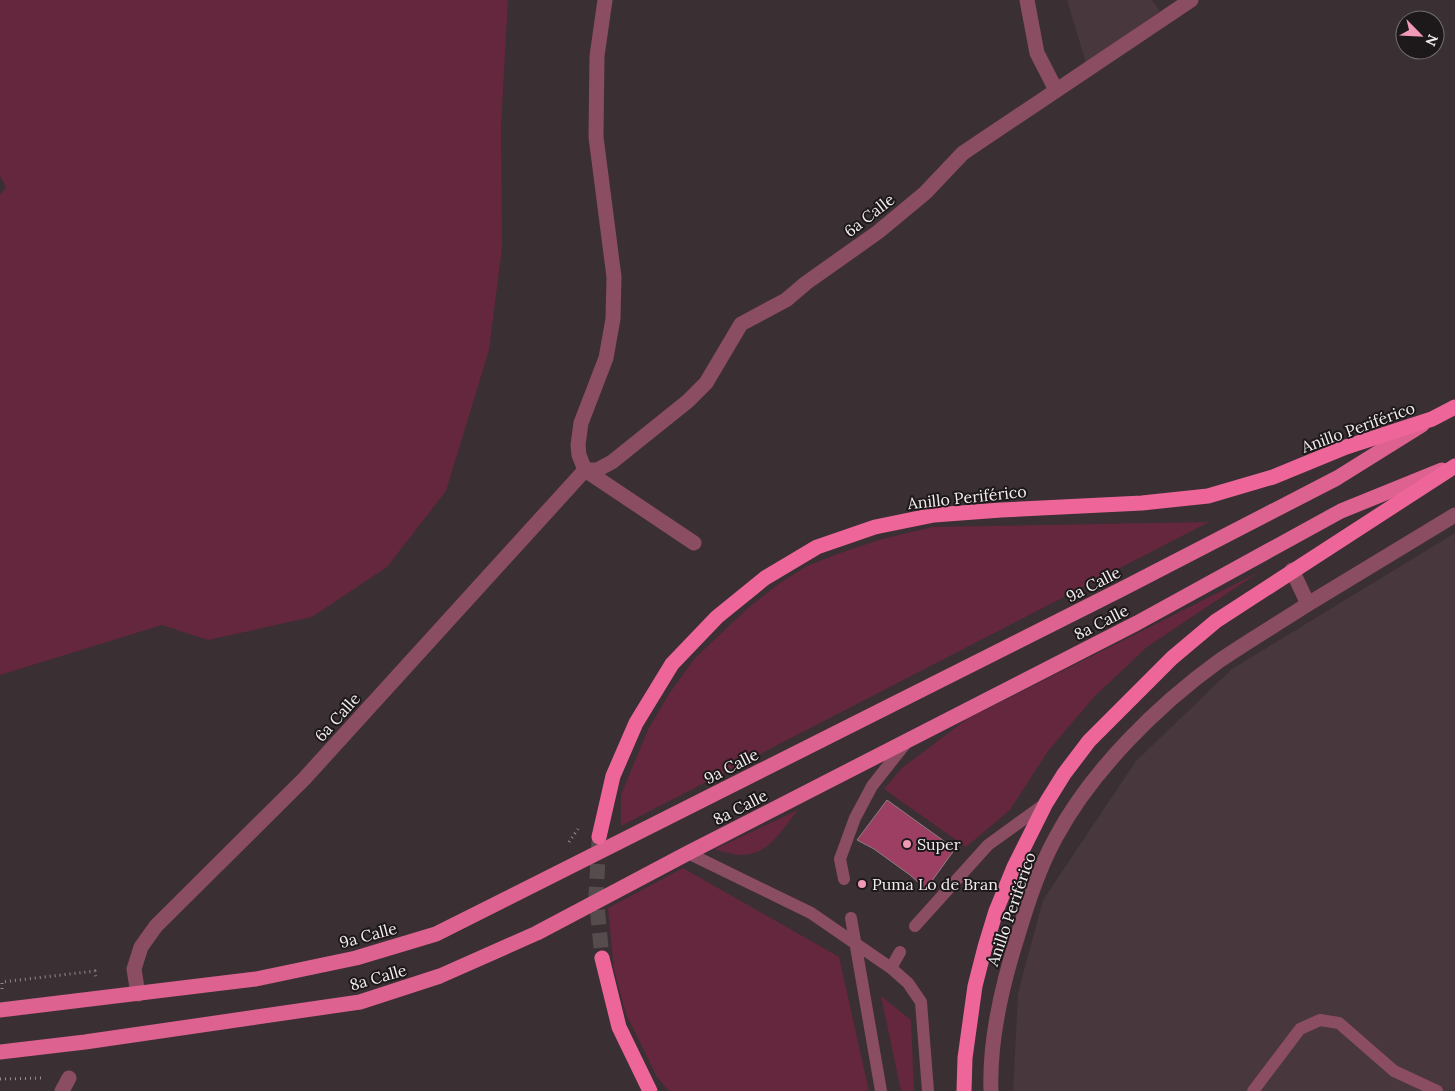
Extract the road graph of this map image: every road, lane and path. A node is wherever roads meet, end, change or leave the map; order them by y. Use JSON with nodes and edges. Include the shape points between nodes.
{"nodes":[{"id":1,"x":605,"y":0,"type":"edge"},
{"id":2,"x":1192,"y":0,"type":"edge"},
{"id":3,"x":1029,"y":2,"type":"edge"},
{"id":4,"x":1056,"y":90,"type":"junction"},
{"id":5,"x":1455,"y":408,"type":"edge"},
{"id":6,"x":1432,"y":419,"type":"junction"},
{"id":7,"x":1455,"y":465,"type":"edge"},
{"id":8,"x":586,"y":470,"type":"junction"},
{"id":9,"x":1455,"y":515,"type":"edge"},
{"id":10,"x":694,"y":543,"type":"dead end"},
{"id":11,"x":1292,"y":570,"type":"junction"},
{"id":12,"x":1308,"y":604,"type":"junction"},
{"id":13,"x":909,"y":739,"type":"junction"},
{"id":14,"x":1046,"y":802,"type":"junction"},
{"id":15,"x":599,"y":837,"type":"tunnel mouth"},
{"id":16,"x":688,"y":853,"type":"junction"},
{"id":17,"x":844,"y":878,"type":"dead end"},
{"id":18,"x":851,"y":918,"type":"dead end"},
{"id":19,"x":915,"y":926,"type":"dead end"},
{"id":20,"x":855,"y":944,"type":"junction"},
{"id":21,"x":900,"y":952,"type":"dead end"},
{"id":22,"x":602,"y":958,"type":"tunnel mouth"},
{"id":23,"x":891,"y":968,"type":"junction"},
{"id":24,"x":95,"y":971,"type":"dead end"},
{"id":25,"x":2,"y":982,"type":"dead end"},
{"id":26,"x":138,"y":994,"type":"junction"},
{"id":27,"x":0,"y":1010,"type":"edge"},
{"id":28,"x":0,"y":1052,"type":"edge"},
{"id":29,"x":0,"y":1079,"type":"edge"},
{"id":30,"x":65,"y":1085,"type":"edge"},
{"id":31,"x":650,"y":1091,"type":"edge"},
{"id":32,"x":881,"y":1091,"type":"edge"},
{"id":33,"x":928,"y":1091,"type":"edge"},
{"id":34,"x":964,"y":1091,"type":"edge"},
{"id":35,"x":991,"y":1091,"type":"edge"},
{"id":36,"x":1253,"y":1091,"type":"edge"},
{"id":37,"x":1437,"y":1091,"type":"edge"}],
"edges":[{"from":1,"to":8,"type":"street","via":[[597,56],[596,137],[614,277],[613,319],[606,358],[581,423],[579,455]]},
{"from":2,"to":4,"type":"street","name":"6a Calle"},
{"from":3,"to":4,"type":"street","via":[[1038,53]]},
{"from":4,"to":8,"type":"street","name":"6a Calle","via":[[963,153],[925,193],[878,232],[786,300],[741,324],[706,383],[688,401],[612,462],[597,470]]},
{"from":5,"to":6,"type":"highway","name":"Anillo Periférico"},
{"from":6,"to":15,"type":"highway","name":"Anillo Periférico","via":[[1346,447],[1273,477],[1208,496],[934,515],[875,527],[817,548],[765,578],[717,617],[672,664],[636,723],[613,776]]},
{"from":6,"to":26,"type":"main road","name":"9a Calle","via":[[1337,478],[1131,585],[436,934],[356,958],[256,979]]},
{"from":7,"to":11,"type":"highway","name":"Anillo Periférico"},
{"from":7,"to":13,"type":"main road","name":"8a Calle","via":[[1341,511],[1137,623]]},
{"from":8,"to":10,"type":"street"},
{"from":8,"to":26,"type":"street","name":"6a Calle","via":[[304,779],[156,926],[141,947],[134,969]]},
{"from":9,"to":12,"type":"street","name":"Anillo Periférico"},
{"from":11,"to":12,"type":"street"},
{"from":11,"to":14,"type":"highway","name":"Anillo Periférico","via":[[1216,620],[1172,658],[1089,741]]},
{"from":12,"to":35,"type":"street","name":"Anillo Periférico","via":[[1185,687],[1109,761],[1075,806],[1037,877],[1014,946],[999,1006]]},
{"from":13,"to":16,"type":"main road","name":"8a Calle"},
{"from":13,"to":17,"type":"lane","via":[[872,786],[855,818],[840,859]]},
{"from":14,"to":19,"type":"lane","via":[[988,845]]},
{"from":14,"to":34,"type":"highway","name":"Anillo Periférico","via":[[1014,867],[985,947],[969,1026]]},
{"from":16,"to":20,"type":"lane","via":[[811,913]]},
{"from":16,"to":28,"type":"main road","name":"8a Calle","via":[[537,933],[440,976],[360,1002]]},
{"from":18,"to":20,"type":"lane"},
{"from":20,"to":23,"type":"lane"},
{"from":20,"to":32,"type":"lane"},
{"from":21,"to":23,"type":"lane"},
{"from":22,"to":31,"type":"highway","via":[[619,1027]]},
{"from":23,"to":33,"type":"lane","via":[[908,983],[921,1002]]},
{"from":24,"to":25,"type":"path"},
{"from":26,"to":27,"type":"main road","name":"9a Calle"},
{"from":29,"to":30,"type":"path"},
{"from":36,"to":37,"type":"lane","via":[[1300,1029],[1320,1020],[1339,1023],[1394,1071]]}]}
